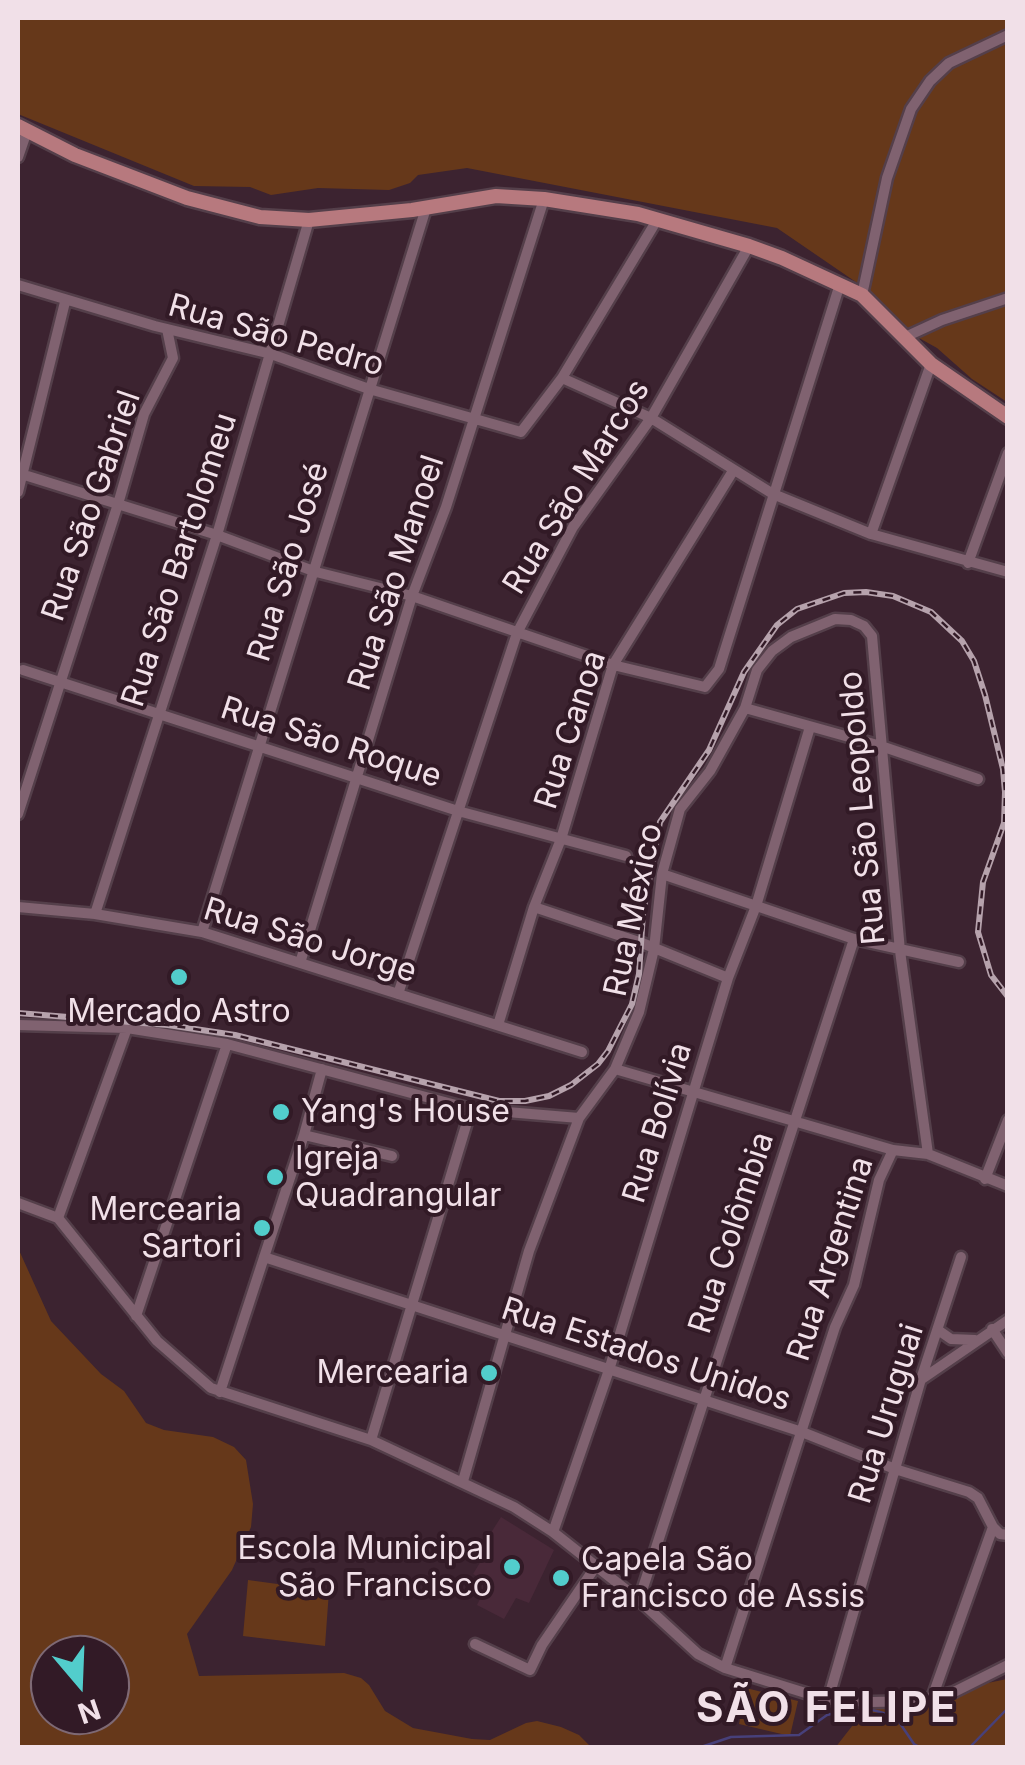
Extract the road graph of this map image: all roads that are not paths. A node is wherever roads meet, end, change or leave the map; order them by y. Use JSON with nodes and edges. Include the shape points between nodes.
{"nodes":[{"id":1,"x":1008,"y":36,"type":"edge"},
{"id":2,"x":22,"y":128,"type":"edge"},
{"id":3,"x":18,"y":156,"type":"edge"},
{"id":4,"x":544,"y":200,"type":"junction"},
{"id":5,"x":426,"y":208,"type":"junction"},
{"id":6,"x":309,"y":220,"type":"junction"},
{"id":7,"x":657,"y":220,"type":"junction"},
{"id":8,"x":749,"y":246,"type":"junction"},
{"id":9,"x":840,"y":284,"type":"junction"},
{"id":10,"x":18,"y":285,"type":"edge"},
{"id":11,"x":862,"y":295,"type":"junction"},
{"id":12,"x":1008,"y":298,"type":"edge"},
{"id":13,"x":65,"y":302,"type":"junction"},
{"id":14,"x":166,"y":329,"type":"junction"},
{"id":15,"x":904,"y":338,"type":"junction"},
{"id":16,"x":272,"y":354,"type":"junction"},
{"id":17,"x":931,"y":364,"type":"junction"},
{"id":18,"x":562,"y":378,"type":"junction"},
{"id":19,"x":369,"y":389,"type":"junction"},
{"id":20,"x":1008,"y":417,"type":"edge"},
{"id":21,"x":472,"y":418,"type":"junction"},
{"id":22,"x":652,"y":418,"type":"junction"},
{"id":23,"x":1008,"y":453,"type":"edge"},
{"id":24,"x":734,"y":470,"type":"junction"},
{"id":25,"x":20,"y":474,"type":"edge"},
{"id":26,"x":18,"y":492,"type":"edge"},
{"id":27,"x":773,"y":494,"type":"junction"},
{"id":28,"x":118,"y":504,"type":"junction"},
{"id":29,"x":871,"y":534,"type":"junction"},
{"id":30,"x":217,"y":535,"type":"junction"},
{"id":31,"x":968,"y":563,"type":"junction"},
{"id":32,"x":314,"y":571,"type":"junction"},
{"id":33,"x":1008,"y":572,"type":"edge"},
{"id":34,"x":412,"y":596,"type":"junction"},
{"id":35,"x":516,"y":633,"type":"junction"},
{"id":36,"x":613,"y":665,"type":"junction"},
{"id":37,"x":23,"y":670,"type":"dead end"},
{"id":38,"x":60,"y":681,"type":"junction"},
{"id":39,"x":745,"y":708,"type":"junction"},
{"id":40,"x":158,"y":712,"type":"junction"},
{"id":41,"x":810,"y":727,"type":"junction"},
{"id":42,"x":258,"y":745,"type":"junction"},
{"id":43,"x":881,"y":746,"type":"junction"},
{"id":44,"x":359,"y":778,"type":"junction"},
{"id":45,"x":978,"y":779,"type":"dead end"},
{"id":46,"x":458,"y":811,"type":"junction"},
{"id":47,"x":18,"y":814,"type":"edge"},
{"id":48,"x":561,"y":839,"type":"junction"},
{"id":49,"x":626,"y":856,"type":"dead end"},
{"id":50,"x":662,"y":874,"type":"junction"},
{"id":51,"x":756,"y":906,"type":"junction"},
{"id":52,"x":18,"y":907,"type":"edge"},
{"id":53,"x":534,"y":907,"type":"junction"},
{"id":54,"x":95,"y":914,"type":"junction"},
{"id":55,"x":202,"y":932,"type":"junction"},
{"id":56,"x":854,"y":939,"type":"junction"},
{"id":57,"x":654,"y":949,"type":"junction"},
{"id":58,"x":900,"y":951,"type":"junction"},
{"id":59,"x":960,"y":962,"type":"dead end"},
{"id":60,"x":300,"y":964,"type":"junction"},
{"id":61,"x":728,"y":978,"type":"junction"},
{"id":62,"x":398,"y":994,"type":"junction"},
{"id":63,"x":18,"y":1025,"type":"edge"},
{"id":64,"x":498,"y":1025,"type":"junction"},
{"id":65,"x":127,"y":1028,"type":"junction"},
{"id":66,"x":227,"y":1044,"type":"junction"},
{"id":67,"x":582,"y":1052,"type":"dead end"},
{"id":68,"x":322,"y":1069,"type":"junction"},
{"id":69,"x":615,"y":1069,"type":"junction"},
{"id":70,"x":694,"y":1090,"type":"junction"},
{"id":71,"x":471,"y":1109,"type":"junction"},
{"id":72,"x":579,"y":1118,"type":"junction"},
{"id":73,"x":795,"y":1119,"type":"junction"},
{"id":74,"x":1008,"y":1120,"type":"edge"},
{"id":75,"x":304,"y":1135,"type":"junction"},
{"id":76,"x":893,"y":1150,"type":"junction"},
{"id":77,"x":928,"y":1154,"type":"junction"},
{"id":78,"x":392,"y":1156,"type":"dead end"},
{"id":79,"x":985,"y":1179,"type":"junction"},
{"id":80,"x":1008,"y":1186,"type":"edge"},
{"id":81,"x":18,"y":1203,"type":"edge"},
{"id":82,"x":58,"y":1218,"type":"junction"},
{"id":83,"x":961,"y":1257,"type":"dead end"},
{"id":84,"x":264,"y":1258,"type":"junction"},
{"id":85,"x":410,"y":1307,"type":"junction"},
{"id":86,"x":136,"y":1316,"type":"junction"},
{"id":87,"x":1008,"y":1320,"type":"edge"},
{"id":88,"x":992,"y":1329,"type":"junction"},
{"id":89,"x":938,"y":1330,"type":"junction"},
{"id":90,"x":506,"y":1336,"type":"junction"},
{"id":91,"x":976,"y":1340,"type":"junction"},
{"id":92,"x":1008,"y":1352,"type":"edge"},
{"id":93,"x":608,"y":1370,"type":"junction"},
{"id":94,"x":921,"y":1380,"type":"junction"},
{"id":95,"x":220,"y":1392,"type":"junction"},
{"id":96,"x":704,"y":1401,"type":"junction"},
{"id":97,"x":802,"y":1432,"type":"junction"},
{"id":98,"x":371,"y":1440,"type":"junction"},
{"id":99,"x":895,"y":1469,"type":"junction"},
{"id":100,"x":464,"y":1481,"type":"junction"},
{"id":101,"x":993,"y":1527,"type":"junction"},
{"id":102,"x":553,"y":1532,"type":"junction"},
{"id":103,"x":1008,"y":1535,"type":"edge"},
{"id":104,"x":596,"y":1566,"type":"junction"},
{"id":105,"x":639,"y":1600,"type":"junction"},
{"id":106,"x":474,"y":1644,"type":"dead end"},
{"id":107,"x":1008,"y":1665,"type":"edge"},
{"id":108,"x":725,"y":1668,"type":"junction"},
{"id":109,"x":932,"y":1698,"type":"junction"},
{"id":110,"x":828,"y":1700,"type":"junction"}],
"edges":[{"from":1,"to":11,"type":"street","via":[[949,63],[912,108],[887,178]]},
{"from":2,"to":3,"type":"street"},
{"from":2,"to":6,"type":"main road","via":[[187,198],[260,217]]},
{"from":4,"to":5,"type":"main road","via":[[496,196]]},
{"from":4,"to":7,"type":"main road"},
{"from":4,"to":21,"type":"street","name":"Rua São Manoel"},
{"from":5,"to":6,"type":"main road"},
{"from":5,"to":19,"type":"street","name":"Rua São José"},
{"from":6,"to":16,"type":"street","name":"Rua São Bartolomeu"},
{"from":7,"to":8,"type":"main road"},
{"from":7,"to":18,"type":"street"},
{"from":8,"to":9,"type":"main road"},
{"from":8,"to":22,"type":"street","name":"Rua São Marcos"},
{"from":9,"to":11,"type":"main road"},
{"from":9,"to":27,"type":"street"},
{"from":10,"to":13,"type":"street","name":"Rua São Pedro"},
{"from":11,"to":15,"type":"main road"},
{"from":12,"to":15,"type":"street"},
{"from":13,"to":14,"type":"street","name":"Rua São Pedro"},
{"from":13,"to":25,"type":"street"},
{"from":14,"to":16,"type":"street","name":"Rua São Pedro"},
{"from":14,"to":28,"type":"street","name":"Rua São Gabriel","via":[[173,358],[144,414]]},
{"from":15,"to":17,"type":"main road"},
{"from":16,"to":19,"type":"street","name":"Rua São Pedro"},
{"from":16,"to":30,"type":"street","name":"Rua São Bartolomeu"},
{"from":17,"to":20,"type":"main road"},
{"from":17,"to":29,"type":"street"},
{"from":18,"to":21,"type":"street","name":"Rua São Pedro","via":[[521,432]]},
{"from":18,"to":22,"type":"street"},
{"from":19,"to":21,"type":"street","name":"Rua São Pedro"},
{"from":19,"to":32,"type":"street","name":"Rua São José"},
{"from":21,"to":34,"type":"street","name":"Rua São Manoel"},
{"from":22,"to":24,"type":"street"},
{"from":22,"to":35,"type":"street","name":"Rua São Marcos","via":[[573,527]]},
{"from":23,"to":31,"type":"street"},
{"from":24,"to":27,"type":"street"},
{"from":24,"to":36,"type":"street","name":"Rua Canoa"},
{"from":25,"to":26,"type":"street"},
{"from":25,"to":28,"type":"street"},
{"from":27,"to":29,"type":"street"},
{"from":27,"to":36,"type":"street","via":[[718,669],[705,687]]},
{"from":28,"to":30,"type":"street"},
{"from":28,"to":38,"type":"street","name":"Rua São Gabriel"},
{"from":29,"to":31,"type":"street"},
{"from":30,"to":32,"type":"street"},
{"from":30,"to":40,"type":"street","name":"Rua São Bartolomeu"},
{"from":31,"to":33,"type":"street"},
{"from":32,"to":34,"type":"street"},
{"from":32,"to":42,"type":"street","name":"Rua São José"},
{"from":34,"to":35,"type":"street"},
{"from":34,"to":44,"type":"street","name":"Rua São Manoel"},
{"from":35,"to":36,"type":"street"},
{"from":35,"to":46,"type":"street","name":"Rua São Marcos"},
{"from":36,"to":48,"type":"street","name":"Rua Canoa"},
{"from":37,"to":38,"type":"street","name":"Rua São Roque"},
{"from":38,"to":40,"type":"street","name":"Rua São Roque"},
{"from":38,"to":47,"type":"street","name":"Rua São Gabriel"},
{"from":39,"to":41,"type":"street"},
{"from":39,"to":43,"type":"street","name":"Rua São Leopoldo","via":[[757,670],[772,651],[812,627],[851,620],[872,636]]},
{"from":39,"to":50,"type":"street","name":"Rua México","via":[[680,809]]},
{"from":40,"to":42,"type":"street","name":"Rua São Roque"},
{"from":40,"to":54,"type":"street","name":"Rua São Bartolomeu"},
{"from":41,"to":43,"type":"street"},
{"from":41,"to":51,"type":"street","name":"Rua Bolívia"},
{"from":42,"to":44,"type":"street","name":"Rua São Roque"},
{"from":42,"to":55,"type":"street","name":"Rua São José"},
{"from":43,"to":45,"type":"street"},
{"from":43,"to":58,"type":"street","name":"Rua São Leopoldo"},
{"from":44,"to":46,"type":"street","name":"Rua São Roque"},
{"from":44,"to":60,"type":"street","name":"Rua São Manoel"},
{"from":46,"to":48,"type":"street","name":"Rua São Roque"},
{"from":46,"to":62,"type":"street","name":"Rua São Marcos"},
{"from":48,"to":49,"type":"street","name":"Rua São Roque"},
{"from":48,"to":53,"type":"street","name":"Rua Canoa"},
{"from":50,"to":51,"type":"street"},
{"from":50,"to":57,"type":"street","name":"Rua México"},
{"from":51,"to":56,"type":"street"},
{"from":51,"to":61,"type":"street","name":"Rua Bolívia"},
{"from":52,"to":54,"type":"street","name":"Rua São Jorge"},
{"from":53,"to":57,"type":"street"},
{"from":53,"to":64,"type":"street","name":"Rua Canoa"},
{"from":54,"to":55,"type":"street","name":"Rua São Jorge"},
{"from":55,"to":60,"type":"street","name":"Rua São Jorge"},
{"from":56,"to":58,"type":"street"},
{"from":56,"to":73,"type":"street","name":"Rua Colômbia"},
{"from":57,"to":61,"type":"street"},
{"from":57,"to":69,"type":"street","name":"Rua México","via":[[639,1012]]},
{"from":58,"to":59,"type":"street"},
{"from":58,"to":77,"type":"street","name":"Rua São Leopoldo"},
{"from":60,"to":62,"type":"street","name":"Rua São Jorge"},
{"from":61,"to":70,"type":"street","name":"Rua Bolívia"},
{"from":62,"to":64,"type":"street","name":"Rua São Jorge"},
{"from":63,"to":65,"type":"street"},
{"from":64,"to":67,"type":"street","name":"Rua São Jorge"},
{"from":65,"to":66,"type":"street"},
{"from":65,"to":82,"type":"street"},
{"from":66,"to":68,"type":"street"},
{"from":66,"to":86,"type":"street"},
{"from":68,"to":71,"type":"street"},
{"from":68,"to":75,"type":"street"},
{"from":69,"to":70,"type":"street"},
{"from":69,"to":72,"type":"street","name":"Rua México"},
{"from":70,"to":73,"type":"street"},
{"from":70,"to":93,"type":"street","name":"Rua Bolívia"},
{"from":71,"to":72,"type":"street"},
{"from":71,"to":85,"type":"street"},
{"from":72,"to":90,"type":"street","name":"Rua México","via":[[529,1251]]},
{"from":73,"to":76,"type":"street"},
{"from":73,"to":96,"type":"street","name":"Rua Colômbia"},
{"from":74,"to":79,"type":"street"},
{"from":75,"to":78,"type":"street"},
{"from":75,"to":84,"type":"street"},
{"from":76,"to":77,"type":"street"},
{"from":76,"to":97,"type":"street","name":"Rua Argentina"},
{"from":77,"to":79,"type":"street"},
{"from":79,"to":80,"type":"street"},
{"from":81,"to":82,"type":"street"},
{"from":82,"to":86,"type":"street"},
{"from":83,"to":89,"type":"street","name":"Rua Uruguai"},
{"from":84,"to":85,"type":"street","name":"Rua Estados Unidos"},
{"from":84,"to":95,"type":"street"},
{"from":85,"to":90,"type":"street","name":"Rua Estados Unidos"},
{"from":85,"to":98,"type":"street"},
{"from":86,"to":95,"type":"street","via":[[176,1360]]},
{"from":87,"to":88,"type":"street"},
{"from":88,"to":91,"type":"street"},
{"from":88,"to":92,"type":"street"},
{"from":89,"to":91,"type":"street","via":[[951,1339]]},
{"from":89,"to":94,"type":"street","name":"Rua Uruguai"},
{"from":90,"to":93,"type":"street","name":"Rua Estados Unidos"},
{"from":90,"to":100,"type":"street","name":"Rua México"},
{"from":91,"to":94,"type":"street"},
{"from":93,"to":96,"type":"street","name":"Rua Estados Unidos"},
{"from":93,"to":102,"type":"street","name":"Rua Bolívia"},
{"from":94,"to":99,"type":"street","name":"Rua Uruguai"},
{"from":95,"to":98,"type":"street"},
{"from":96,"to":97,"type":"street","name":"Rua Estados Unidos"},
{"from":96,"to":105,"type":"street","name":"Rua Colômbia"},
{"from":97,"to":99,"type":"street","name":"Rua Estados Unidos"},
{"from":97,"to":108,"type":"street","name":"Rua Argentina"},
{"from":98,"to":100,"type":"street"},
{"from":99,"to":101,"type":"street","name":"Rua Estados Unidos","via":[[969,1492]]},
{"from":99,"to":110,"type":"street","name":"Rua Uruguai"},
{"from":100,"to":102,"type":"street"},
{"from":101,"to":103,"type":"street"},
{"from":101,"to":109,"type":"street"},
{"from":102,"to":104,"type":"street"},
{"from":104,"to":105,"type":"street"},
{"from":104,"to":106,"type":"street","via":[[530,1670]]},
{"from":105,"to":108,"type":"street","via":[[698,1654]]},
{"from":107,"to":109,"type":"street"},
{"from":108,"to":110,"type":"street"},
{"from":109,"to":110,"type":"street"}]}
